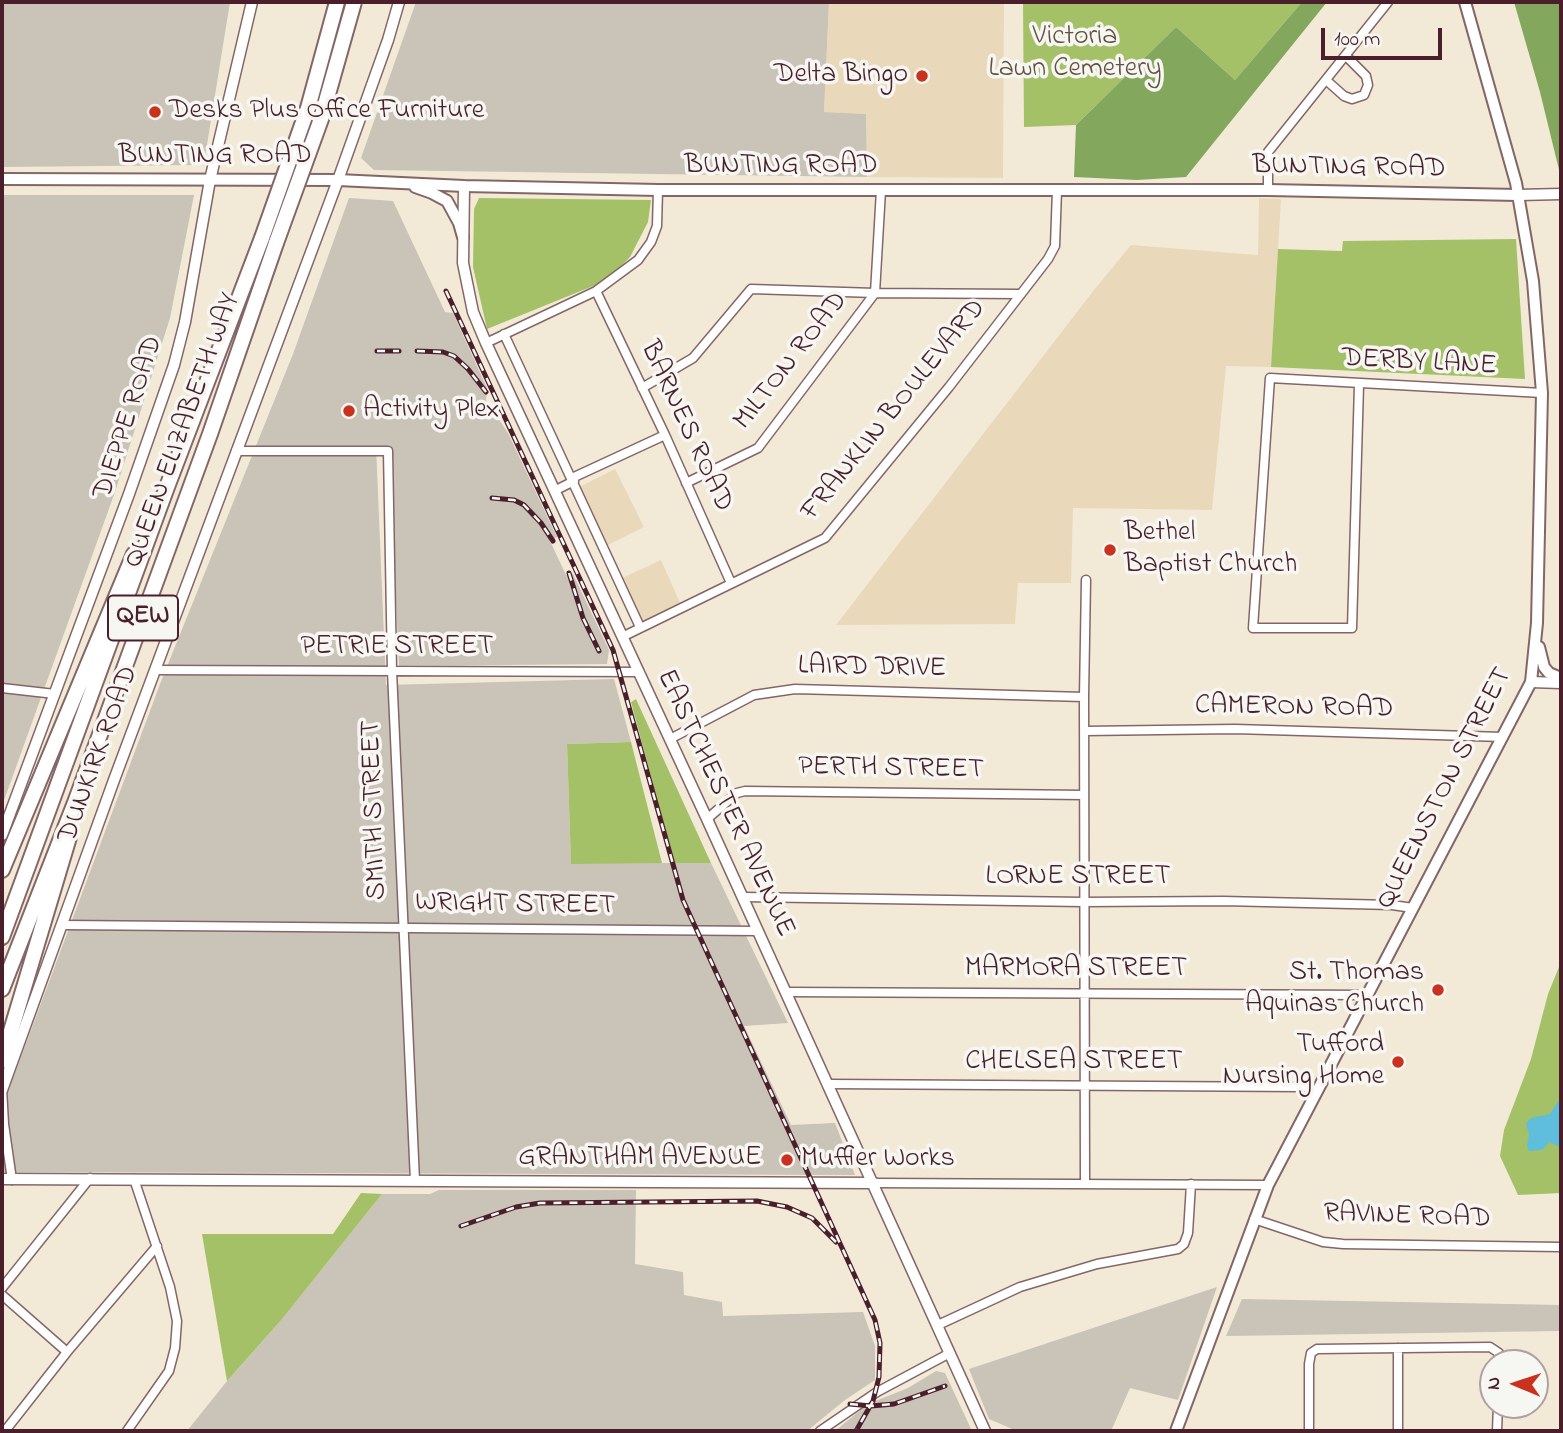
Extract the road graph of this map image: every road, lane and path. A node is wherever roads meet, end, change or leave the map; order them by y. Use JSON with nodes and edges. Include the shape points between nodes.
{"nodes":[{"id":1,"x":252,"y":2,"type":"edge"},
{"id":2,"x":337,"y":2,"type":"edge"},
{"id":3,"x":354,"y":2,"type":"edge"},
{"id":4,"x":399,"y":2,"type":"edge"},
{"id":5,"x":1388,"y":2,"type":"edge"},
{"id":6,"x":1465,"y":2,"type":"edge"},
{"id":7,"x":1346,"y":56,"type":"junction"},
{"id":8,"x":1326,"y":80,"type":"junction"},
{"id":9,"x":2,"y":179,"type":"edge"},
{"id":10,"x":210,"y":180,"type":"junction"},
{"id":11,"x":338,"y":180,"type":"junction"},
{"id":12,"x":395,"y":182,"type":"junction"},
{"id":13,"x":464,"y":186,"type":"junction"},
{"id":14,"x":658,"y":190,"type":"junction"},
{"id":15,"x":881,"y":190,"type":"junction"},
{"id":16,"x":1057,"y":190,"type":"junction"},
{"id":17,"x":1268,"y":190,"type":"junction"},
{"id":18,"x":1561,"y":194,"type":"edge"},
{"id":19,"x":1518,"y":195,"type":"junction"},
{"id":20,"x":463,"y":237,"type":"junction"},
{"id":21,"x":269,"y":240,"type":"junction"},
{"id":22,"x":596,"y":291,"type":"junction"},
{"id":23,"x":875,"y":293,"type":"junction"},
{"id":24,"x":1020,"y":294,"type":"junction"},
{"id":25,"x":504,"y":334,"type":"junction"},
{"id":26,"x":485,"y":343,"type":"junction"},
{"id":27,"x":1359,"y":385,"type":"junction"},
{"id":28,"x":642,"y":388,"type":"junction"},
{"id":29,"x":1542,"y":393,"type":"junction"},
{"id":30,"x":665,"y":435,"type":"junction"},
{"id":31,"x":236,"y":451,"type":"junction"},
{"id":32,"x":573,"y":480,"type":"junction"},
{"id":33,"x":686,"y":483,"type":"junction"},
{"id":34,"x":167,"y":487,"type":"junction"},
{"id":35,"x":556,"y":490,"type":"junction"},
{"id":36,"x":1086,"y":580,"type":"dead end"},
{"id":37,"x":731,"y":583,"type":"junction"},
{"id":38,"x":1537,"y":624,"type":"junction"},
{"id":39,"x":639,"y":627,"type":"junction"},
{"id":40,"x":622,"y":637,"type":"junction"},
{"id":41,"x":155,"y":670,"type":"junction"},
{"id":42,"x":392,"y":671,"type":"junction"},
{"id":43,"x":638,"y":672,"type":"junction"},
{"id":44,"x":1561,"y":680,"type":"edge"},
{"id":45,"x":1531,"y":682,"type":"junction"},
{"id":46,"x":2,"y":688,"type":"edge"},
{"id":47,"x":55,"y":694,"type":"junction"},
{"id":48,"x":1084,"y":697,"type":"junction"},
{"id":49,"x":1085,"y":731,"type":"junction"},
{"id":50,"x":1503,"y":737,"type":"junction"},
{"id":51,"x":670,"y":739,"type":"junction"},
{"id":52,"x":1084,"y":795,"type":"junction"},
{"id":53,"x":76,"y":800,"type":"junction"},
{"id":54,"x":707,"y":819,"type":"junction"},
{"id":55,"x":2,"y":835,"type":"edge"},
{"id":56,"x":2,"y":870,"type":"edge"},
{"id":57,"x":743,"y":897,"type":"junction"},
{"id":58,"x":1084,"y":902,"type":"junction"},
{"id":59,"x":1413,"y":908,"type":"junction"},
{"id":60,"x":63,"y":925,"type":"junction"},
{"id":61,"x":403,"y":927,"type":"junction"},
{"id":62,"x":758,"y":931,"type":"junction"},
{"id":63,"x":2,"y":937,"type":"edge"},
{"id":64,"x":2,"y":989,"type":"edge"},
{"id":65,"x":786,"y":992,"type":"junction"},
{"id":66,"x":1086,"y":993,"type":"junction"},
{"id":67,"x":1367,"y":995,"type":"junction"},
{"id":68,"x":2,"y":1061,"type":"edge"},
{"id":69,"x":829,"y":1084,"type":"junction"},
{"id":70,"x":1086,"y":1085,"type":"junction"},
{"id":71,"x":2,"y":1089,"type":"edge"},
{"id":72,"x":1317,"y":1092,"type":"junction"},
{"id":73,"x":90,"y":1178,"type":"junction"},
{"id":74,"x":134,"y":1178,"type":"junction"},
{"id":75,"x":7,"y":1179,"type":"edge"},
{"id":76,"x":415,"y":1181,"type":"junction"},
{"id":77,"x":874,"y":1183,"type":"junction"},
{"id":78,"x":1085,"y":1183,"type":"junction"},
{"id":79,"x":1191,"y":1184,"type":"junction"},
{"id":80,"x":1268,"y":1185,"type":"junction"},
{"id":81,"x":1254,"y":1219,"type":"junction"},
{"id":82,"x":157,"y":1246,"type":"junction"},
{"id":83,"x":1561,"y":1247,"type":"edge"},
{"id":84,"x":2,"y":1288,"type":"edge"},
{"id":85,"x":2,"y":1296,"type":"edge"},
{"id":86,"x":938,"y":1325,"type":"junction"},
{"id":87,"x":1398,"y":1348,"type":"junction"},
{"id":88,"x":1493,"y":1349,"type":"edge"},
{"id":89,"x":67,"y":1352,"type":"junction"},
{"id":90,"x":950,"y":1353,"type":"junction"},
{"id":91,"x":5,"y":1431,"type":"edge"},
{"id":92,"x":127,"y":1431,"type":"edge"},
{"id":93,"x":820,"y":1431,"type":"edge"},
{"id":94,"x":985,"y":1431,"type":"edge"},
{"id":95,"x":1176,"y":1431,"type":"edge"},
{"id":96,"x":1309,"y":1431,"type":"edge"},
{"id":97,"x":1398,"y":1431,"type":"edge"}],
"edges":[{"from":1,"to":10,"type":"street","name":"DIEPPE ROAD"},
{"from":2,"to":21,"type":"highway","name":"QUEEN ELIZABETH WAY","number":"QEW","bridge":true},
{"from":3,"to":21,"type":"highway","name":"QUEEN ELIZABETH WAY","number":"QEW","bridge":true,"via":[[321,119]]},
{"from":4,"to":11,"type":"street","name":"DUNKIRK ROAD"},
{"from":5,"to":7,"type":"street"},
{"from":6,"to":19,"type":"main road","name":"QUEENSTON STREET"},
{"from":7,"to":8,"type":"street"},
{"from":7,"to":8,"type":"street","via":[[1366,76],[1364,95],[1344,96]]},
{"from":8,"to":17,"type":"street","via":[[1268,152]]},
{"from":9,"to":10,"type":"main road","name":"BUNTING ROAD"},
{"from":10,"to":11,"type":"main road","name":"BUNTING ROAD"},
{"from":10,"to":47,"type":"street","name":"DIEPPE ROAD","via":[[174,365]]},
{"from":11,"to":12,"type":"main road","name":"BUNTING ROAD"},
{"from":11,"to":31,"type":"street","name":"DUNKIRK ROAD"},
{"from":12,"to":13,"type":"main road","name":"BUNTING ROAD"},
{"from":12,"to":20,"type":"main road","via":[[447,201]]},
{"from":13,"to":14,"type":"main road","name":"BUNTING ROAD"},
{"from":13,"to":20,"type":"street","name":"EASTCHESTER AVENUE"},
{"from":14,"to":15,"type":"main road","name":"BUNTING ROAD"},
{"from":14,"to":22,"type":"street","via":[[652,242],[638,260]]},
{"from":15,"to":16,"type":"main road","name":"BUNTING ROAD"},
{"from":15,"to":23,"type":"street","name":"MILTON ROAD"},
{"from":16,"to":17,"type":"main road","name":"BUNTING ROAD"},
{"from":16,"to":24,"type":"street","name":"FRANKLIN BOULEVARD","via":[[1055,246]]},
{"from":17,"to":19,"type":"main road","name":"BUNTING ROAD"},
{"from":18,"to":19,"type":"street","name":"BUNTING ROAD"},
{"from":19,"to":29,"type":"main road","name":"QUEENSTON STREET","via":[[1533,281]]},
{"from":20,"to":26,"type":"street","name":"EASTCHESTER AVENUE","via":[[467,289]]},
{"from":21,"to":34,"type":"highway","name":"QUEEN ELIZABETH WAY","number":"QEW"},
{"from":21,"to":53,"type":"highway","name":"QUEEN ELIZABETH WAY","number":"QEW","via":[[211,434]]},
{"from":22,"to":25,"type":"street"},
{"from":22,"to":28,"type":"street","name":"BARNES ROAD"},
{"from":23,"to":24,"type":"street"},
{"from":23,"to":28,"type":"street","via":[[751,289],[693,358]]},
{"from":23,"to":33,"type":"street","name":"MILTON ROAD","via":[[758,448]]},
{"from":24,"to":37,"type":"street","name":"FRANKLIN BOULEVARD","via":[[825,538]]},
{"from":25,"to":26,"type":"street"},
{"from":25,"to":32,"type":"street"},
{"from":26,"to":35,"type":"street","name":"EASTCHESTER AVENUE"},
{"from":27,"to":27,"type":"street","name":"DERBY LANE","via":[[1352,628],[1253,628],[1270,378]]},
{"from":27,"to":29,"type":"street","name":"DERBY LANE"},
{"from":28,"to":30,"type":"street","name":"BARNES ROAD"},
{"from":29,"to":38,"type":"main road","name":"QUEENSTON STREET"},
{"from":30,"to":32,"type":"street"},
{"from":30,"to":33,"type":"street","name":"BARNES ROAD"},
{"from":31,"to":41,"type":"street","name":"DUNKIRK ROAD"},
{"from":31,"to":42,"type":"street","name":"SMITH STREET","via":[[388,451]]},
{"from":32,"to":35,"type":"street"},
{"from":32,"to":39,"type":"street"},
{"from":33,"to":37,"type":"street","name":"BARNES ROAD"},
{"from":34,"to":56,"type":"highway","via":[[123,576]]},
{"from":34,"to":63,"type":"highway","name":"QUEEN ELIZABETH WAY","number":"QEW"},
{"from":35,"to":40,"type":"street","name":"EASTCHESTER AVENUE"},
{"from":36,"to":48,"type":"street"},
{"from":37,"to":39,"type":"street","name":"FRANKLIN BOULEVARD"},
{"from":38,"to":44,"type":"main road","via":[[1544,667]]},
{"from":38,"to":45,"type":"main road","name":"QUEENSTON STREET"},
{"from":39,"to":40,"type":"street","name":"FRANKLIN BOULEVARD"},
{"from":40,"to":43,"type":"street","name":"EASTCHESTER AVENUE"},
{"from":41,"to":42,"type":"street","name":"PETRIE STREET"},
{"from":41,"to":60,"type":"street","name":"DUNKIRK ROAD"},
{"from":42,"to":43,"type":"street","name":"PETRIE STREET"},
{"from":42,"to":61,"type":"street","name":"SMITH STREET"},
{"from":43,"to":51,"type":"street","name":"EASTCHESTER AVENUE"},
{"from":44,"to":45,"type":"street"},
{"from":45,"to":50,"type":"main road","name":"QUEENSTON STREET"},
{"from":46,"to":47,"type":"street"},
{"from":47,"to":55,"type":"street","name":"DIEPPE ROAD"},
{"from":48,"to":49,"type":"street"},
{"from":48,"to":51,"type":"street","name":"LAIRD DRIVE","via":[[795,689],[754,695]]},
{"from":49,"to":50,"type":"street","name":"CAMERON ROAD","via":[[1235,729]]},
{"from":49,"to":52,"type":"street"},
{"from":50,"to":59,"type":"main road","name":"QUEENSTON STREET"},
{"from":51,"to":54,"type":"street","name":"EASTCHESTER AVENUE"},
{"from":52,"to":54,"type":"street","name":"PERTH STREET","via":[[746,791],[737,793]]},
{"from":52,"to":58,"type":"street"},
{"from":53,"to":64,"type":"highway","name":"QUEEN ELIZABETH WAY","number":"QEW"},
{"from":53,"to":68,"type":"highway","via":[[68,844]]},
{"from":54,"to":57,"type":"street","name":"EASTCHESTER AVENUE"},
{"from":57,"to":58,"type":"street","name":"LORNE STREET"},
{"from":57,"to":62,"type":"street","name":"EASTCHESTER AVENUE"},
{"from":58,"to":59,"type":"street","name":"LORNE STREET","via":[[1223,901]]},
{"from":58,"to":66,"type":"street"},
{"from":59,"to":67,"type":"main road","name":"QUEENSTON STREET"},
{"from":60,"to":61,"type":"street","name":"WRIGHT STREET"},
{"from":60,"to":71,"type":"street","name":"DUNKIRK ROAD"},
{"from":61,"to":62,"type":"street","name":"WRIGHT STREET"},
{"from":61,"to":76,"type":"street","name":"SMITH STREET"},
{"from":62,"to":65,"type":"street","name":"EASTCHESTER AVENUE"},
{"from":65,"to":66,"type":"street","name":"MARMORA STREET"},
{"from":65,"to":69,"type":"street","name":"EASTCHESTER AVENUE"},
{"from":66,"to":67,"type":"street","name":"MARMORA STREET"},
{"from":66,"to":70,"type":"street"},
{"from":67,"to":72,"type":"main road","name":"QUEENSTON STREET"},
{"from":69,"to":70,"type":"street","name":"CHELSEA STREET"},
{"from":69,"to":77,"type":"street","name":"EASTCHESTER AVENUE"},
{"from":70,"to":72,"type":"street","name":"CHELSEA STREET","via":[[1304,1087]]},
{"from":70,"to":78,"type":"street"},
{"from":71,"to":75,"type":"street","name":"GRANTHAM AVENUE"},
{"from":72,"to":80,"type":"main road","name":"QUEENSTON STREET"},
{"from":73,"to":74,"type":"street","name":"GRANTHAM AVENUE"},
{"from":73,"to":75,"type":"street","name":"GRANTHAM AVENUE"},
{"from":73,"to":84,"type":"street"},
{"from":74,"to":76,"type":"street","name":"GRANTHAM AVENUE"},
{"from":74,"to":82,"type":"street"},
{"from":76,"to":77,"type":"street","name":"GRANTHAM AVENUE"},
{"from":77,"to":78,"type":"street","name":"GRANTHAM AVENUE"},
{"from":77,"to":86,"type":"street","name":"EASTCHESTER AVENUE"},
{"from":78,"to":79,"type":"street","name":"GRANTHAM AVENUE"},
{"from":79,"to":80,"type":"street","name":"GRANTHAM AVENUE"},
{"from":79,"to":86,"type":"street","via":[[1188,1233],[1178,1249],[1097,1264],[1020,1287]]},
{"from":80,"to":81,"type":"main road","name":"QUEENSTON STREET"},
{"from":81,"to":83,"type":"street","name":"RAVINE ROAD","via":[[1343,1244]]},
{"from":81,"to":95,"type":"main road","name":"QUEENSTON STREET"},
{"from":82,"to":89,"type":"street"},
{"from":82,"to":92,"type":"street","via":[[175,1304],[175,1348],[169,1371]]},
{"from":85,"to":89,"type":"street"},
{"from":86,"to":90,"type":"street","name":"EASTCHESTER AVENUE"},
{"from":87,"to":88,"type":"street"},
{"from":87,"to":96,"type":"street","via":[[1314,1351],[1309,1364]]},
{"from":87,"to":97,"type":"street"},
{"from":89,"to":91,"type":"street"},
{"from":90,"to":93,"type":"street","via":[[877,1392]]},
{"from":90,"to":94,"type":"street","name":"EASTCHESTER AVENUE"}]}
